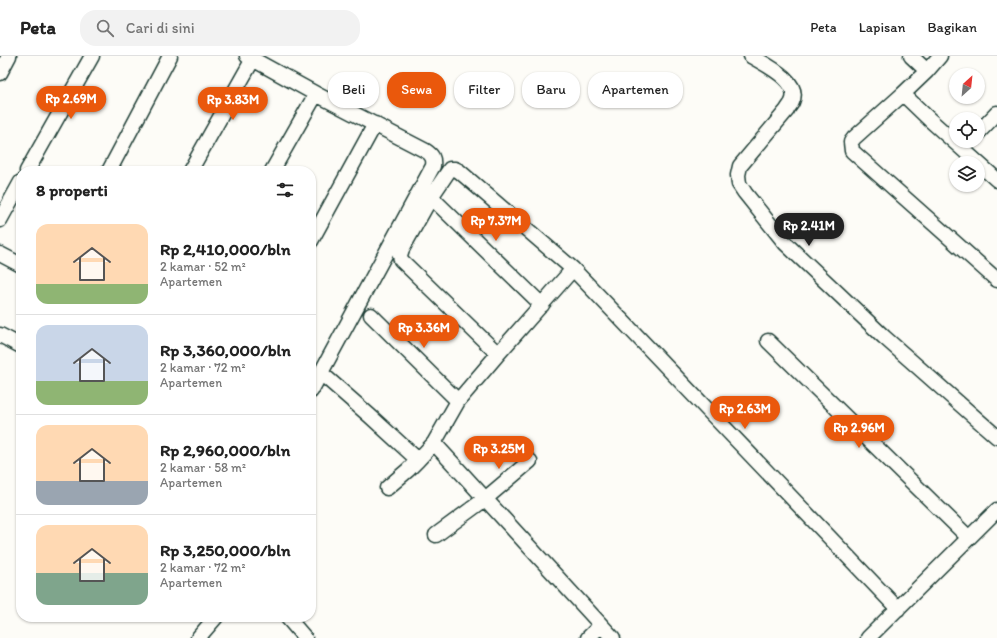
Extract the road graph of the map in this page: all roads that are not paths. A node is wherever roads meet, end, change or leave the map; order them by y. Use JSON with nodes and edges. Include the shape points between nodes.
{"nodes":[{"id":1,"x":9,"y":56,"type":"edge"},
{"id":2,"x":92,"y":56,"type":"edge"},
{"id":3,"x":170,"y":56,"type":"edge"},
{"id":4,"x":751,"y":56,"type":"edge"},
{"id":5,"x":911,"y":56,"type":"edge"},
{"id":6,"x":940,"y":56,"type":"edge"},
{"id":7,"x":250,"y":58,"type":"edge"},
{"id":8,"x":926,"y":71,"type":"junction"},
{"id":9,"x":0,"y":73,"type":"edge"},
{"id":10,"x":316,"y":94,"type":"junction"},
{"id":11,"x":903,"y":94,"type":"junction"},
{"id":12,"x":997,"y":113,"type":"edge"},
{"id":13,"x":375,"y":124,"type":"junction"},
{"id":14,"x":985,"y":126,"type":"edge"},
{"id":15,"x":949,"y":133,"type":"edge"},
{"id":16,"x":970,"y":148,"type":"edge"},
{"id":17,"x":30,"y":166,"type":"edge"},
{"id":18,"x":111,"y":166,"type":"edge"},
{"id":19,"x":193,"y":166,"type":"edge"},
{"id":20,"x":275,"y":166,"type":"edge"},
{"id":21,"x":997,"y":180,"type":"edge"},
{"id":22,"x":16,"y":191,"type":"edge"},
{"id":23,"x":431,"y":197,"type":"junction"},
{"id":24,"x":0,"y":220,"type":"edge"},
{"id":25,"x":316,"y":232,"type":"edge"},
{"id":26,"x":0,"y":254,"type":"edge"},
{"id":27,"x":16,"y":262,"type":"edge"},
{"id":28,"x":573,"y":269,"type":"junction"},
{"id":29,"x":997,"y":280,"type":"edge"},
{"id":30,"x":542,"y":305,"type":"junction"},
{"id":31,"x":371,"y":315,"type":"dead end"},
{"id":32,"x":0,"y":336,"type":"edge"},
{"id":33,"x":768,"y":341,"type":"dead end"},
{"id":34,"x":16,"y":344,"type":"edge"},
{"id":35,"x":498,"y":354,"type":"junction"},
{"id":36,"x":321,"y":373,"type":"junction"},
{"id":37,"x":316,"y":382,"type":"edge"},
{"id":38,"x":458,"y":401,"type":"junction"},
{"id":39,"x":997,"y":437,"type":"edge"},
{"id":40,"x":434,"y":443,"type":"junction"},
{"id":41,"x":418,"y":460,"type":"junction"},
{"id":42,"x":530,"y":461,"type":"dead end"},
{"id":43,"x":387,"y":488,"type":"dead end"},
{"id":44,"x":485,"y":499,"type":"junction"},
{"id":45,"x":997,"y":510,"type":"edge"},
{"id":46,"x":436,"y":535,"type":"dead end"},
{"id":47,"x":969,"y":538,"type":"junction"},
{"id":48,"x":898,"y":609,"type":"junction"},
{"id":49,"x":212,"y":622,"type":"edge"},
{"id":50,"x":290,"y":622,"type":"edge"},
{"id":51,"x":601,"y":625,"type":"junction"},
{"id":52,"x":299,"y":636,"type":"edge"},
{"id":53,"x":198,"y":638,"type":"edge"},
{"id":54,"x":588,"y":638,"type":"edge"},
{"id":55,"x":613,"y":638,"type":"edge"},
{"id":56,"x":868,"y":638,"type":"edge"}],
"edges":[{"from":1,"to":9,"type":"street"},
{"from":2,"to":17,"type":"street"},
{"from":3,"to":18,"type":"street"},
{"from":4,"to":39,"type":"street","via":[[785,78],[794,94],[793,102],[787,110],[740,166],[739,184],[785,243],[884,337]]},
{"from":5,"to":8,"type":"street"},
{"from":6,"to":8,"type":"street"},
{"from":7,"to":10,"type":"street"},
{"from":7,"to":19,"type":"street"},
{"from":8,"to":11,"type":"street"},
{"from":10,"to":13,"type":"street"},
{"from":10,"to":20,"type":"street"},
{"from":11,"to":15,"type":"street","via":[[930,120]]},
{"from":11,"to":29,"type":"street","via":[[854,138],[851,142],[852,151]]},
{"from":12,"to":14,"type":"street"},
{"from":13,"to":25,"type":"street"},
{"from":13,"to":36,"type":"street","via":[[431,154],[433,166]]},
{"from":16,"to":21,"type":"street"},
{"from":22,"to":24,"type":"street"},
{"from":23,"to":28,"type":"street","via":[[446,173],[450,169],[455,169]]},
{"from":23,"to":30,"type":"street"},
{"from":23,"to":35,"type":"street","via":[[402,249],[401,260]]},
{"from":26,"to":27,"type":"street"},
{"from":28,"to":30,"type":"street"},
{"from":28,"to":48,"type":"street"},
{"from":30,"to":35,"type":"street"},
{"from":31,"to":38,"type":"street"},
{"from":32,"to":34,"type":"street"},
{"from":33,"to":47,"type":"street"},
{"from":35,"to":38,"type":"street"},
{"from":36,"to":37,"type":"street"},
{"from":36,"to":41,"type":"street"},
{"from":38,"to":40,"type":"street"},
{"from":40,"to":41,"type":"street"},
{"from":40,"to":44,"type":"street"},
{"from":41,"to":43,"type":"street"},
{"from":42,"to":44,"type":"street"},
{"from":44,"to":46,"type":"street"},
{"from":44,"to":51,"type":"street"},
{"from":45,"to":47,"type":"street"},
{"from":47,"to":48,"type":"street"},
{"from":48,"to":56,"type":"street"},
{"from":49,"to":53,"type":"street"},
{"from":50,"to":52,"type":"street"},
{"from":51,"to":54,"type":"street"},
{"from":51,"to":55,"type":"street"}]}
